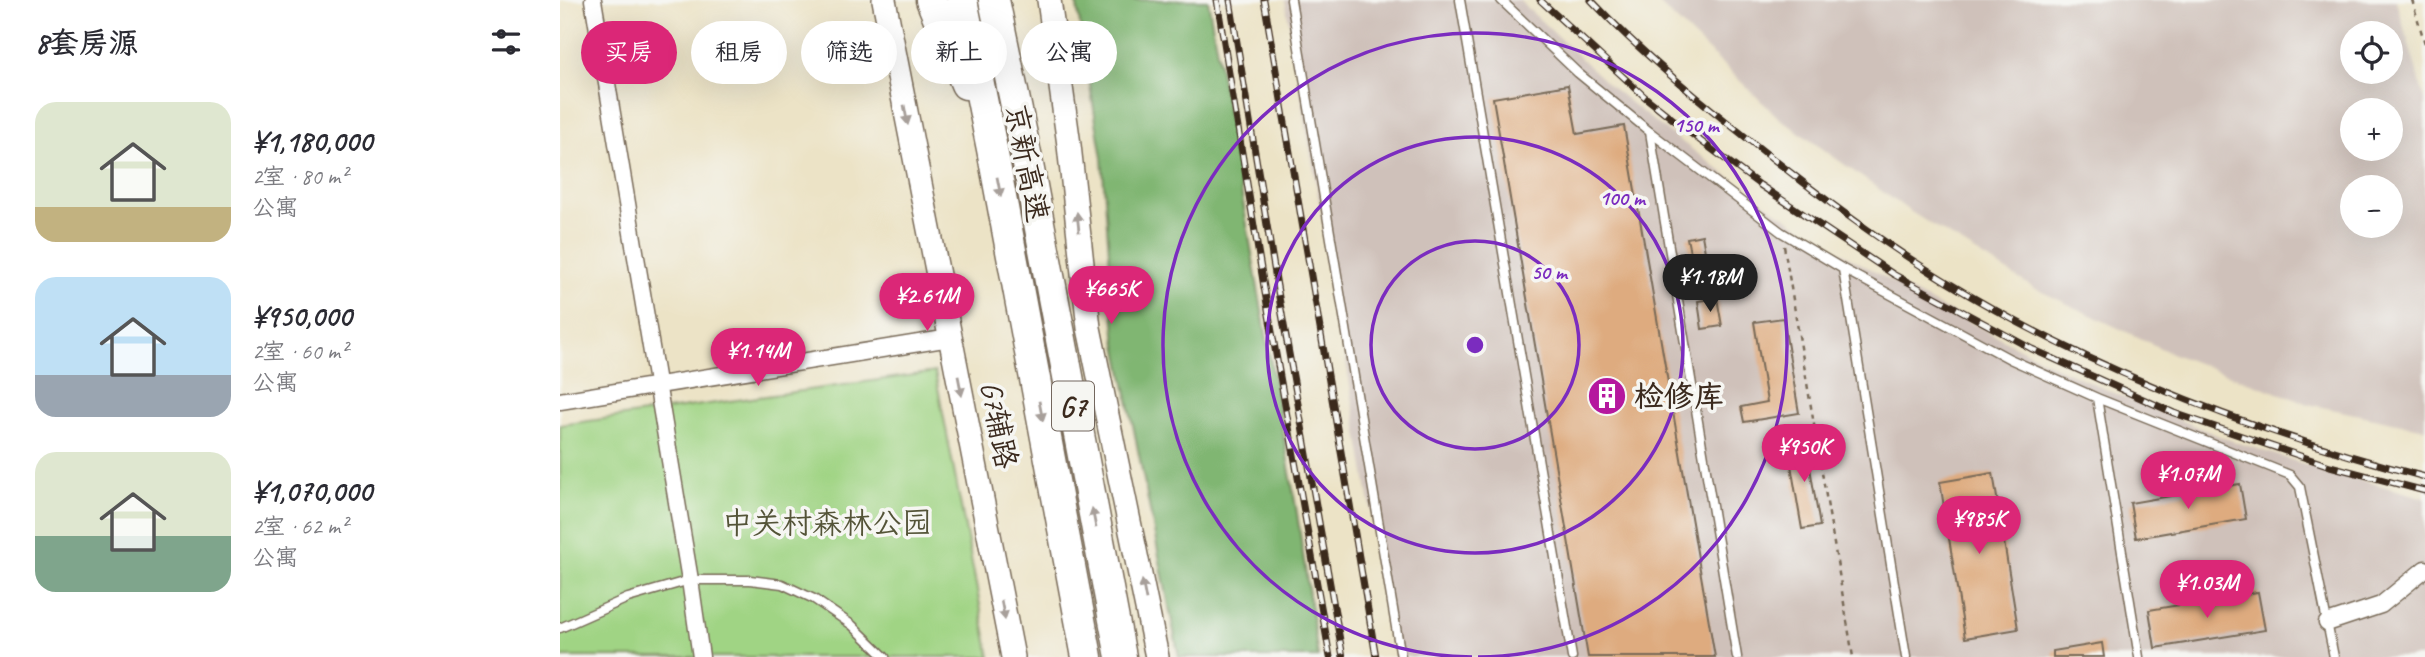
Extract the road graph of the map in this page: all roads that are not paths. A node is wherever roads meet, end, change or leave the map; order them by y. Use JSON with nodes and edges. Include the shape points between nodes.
{"nodes":[{"id":1,"x":593,"y":0,"type":"edge"},
{"id":2,"x":884,"y":0,"type":"edge"},
{"id":3,"x":931,"y":0,"type":"edge"},
{"id":4,"x":962,"y":0,"type":"edge"},
{"id":5,"x":994,"y":0,"type":"edge"},
{"id":6,"x":1015,"y":0,"type":"edge"},
{"id":7,"x":1049,"y":0,"type":"edge"},
{"id":8,"x":1291,"y":0,"type":"edge"},
{"id":9,"x":1460,"y":0,"type":"edge"},
{"id":10,"x":1501,"y":0,"type":"edge"},
{"id":11,"x":1650,"y":132,"type":"junction"},
{"id":12,"x":992,"y":149,"type":"junction"},
{"id":13,"x":1026,"y":154,"type":"junction"},
{"id":14,"x":1843,"y":269,"type":"junction"},
{"id":15,"x":950,"y":338,"type":"junction"},
{"id":16,"x":657,"y":386,"type":"junction"},
{"id":17,"x":2097,"y":398,"type":"junction"},
{"id":18,"x":560,"y":401,"type":"edge"},
{"id":19,"x":2425,"y":569,"type":"edge"},
{"id":20,"x":690,"y":580,"type":"junction"},
{"id":21,"x":2327,"y":623,"type":"junction"},
{"id":22,"x":560,"y":628,"type":"edge"},
{"id":23,"x":701,"y":657,"type":"edge"},
{"id":24,"x":885,"y":657,"type":"edge"},
{"id":25,"x":1013,"y":657,"type":"edge"},
{"id":26,"x":1087,"y":657,"type":"edge"},
{"id":27,"x":1121,"y":657,"type":"edge"},
{"id":28,"x":1157,"y":657,"type":"edge"},
{"id":29,"x":1401,"y":657,"type":"edge"},
{"id":30,"x":1572,"y":657,"type":"edge"},
{"id":31,"x":1737,"y":657,"type":"edge"},
{"id":32,"x":1906,"y":657,"type":"edge"},
{"id":33,"x":2139,"y":657,"type":"edge"},
{"id":34,"x":2334,"y":657,"type":"edge"}],
"edges":[{"from":1,"to":16,"type":"street"},
{"from":2,"to":15,"type":"street","name":"G7辅路","one_way":true},
{"from":3,"to":12,"type":"highway"},
{"from":4,"to":12,"type":"highway","name":"京新高速","number":"G7"},
{"from":5,"to":13,"type":"highway","name":"京新高速","number":"G7"},
{"from":6,"to":13,"type":"highway"},
{"from":28,"to":7,"type":"street","one_way":true,"via":[[1089,328]]},
{"from":8,"to":29,"type":"lane"},
{"from":9,"to":30,"type":"lane"},
{"from":10,"to":11,"type":"lane","via":[[1578,73]]},
{"from":11,"to":14,"type":"lane","via":[[1781,232]]},
{"from":11,"to":31,"type":"lane"},
{"from":12,"to":26,"type":"highway","name":"京新高速","number":"G7","one_way":true},
{"from":27,"to":13,"type":"highway","name":"京新高速","number":"G7","one_way":true},
{"from":14,"to":17,"type":"lane","via":[[2010,359]]},
{"from":14,"to":32,"type":"lane"},
{"from":15,"to":16,"type":"street"},
{"from":15,"to":25,"type":"street","name":"G7辅路","one_way":true},
{"from":16,"to":18,"type":"street"},
{"from":16,"to":20,"type":"street"},
{"from":17,"to":21,"type":"lane","via":[[2290,475],[2300,486]]},
{"from":17,"to":33,"type":"lane"},
{"from":19,"to":21,"type":"street","via":[[2381,605]]},
{"from":20,"to":22,"type":"lane","via":[[628,598]]},
{"from":20,"to":23,"type":"street"},
{"from":20,"to":24,"type":"lane","via":[[782,584],[852,625]]},
{"from":21,"to":34,"type":"lane"}]}
